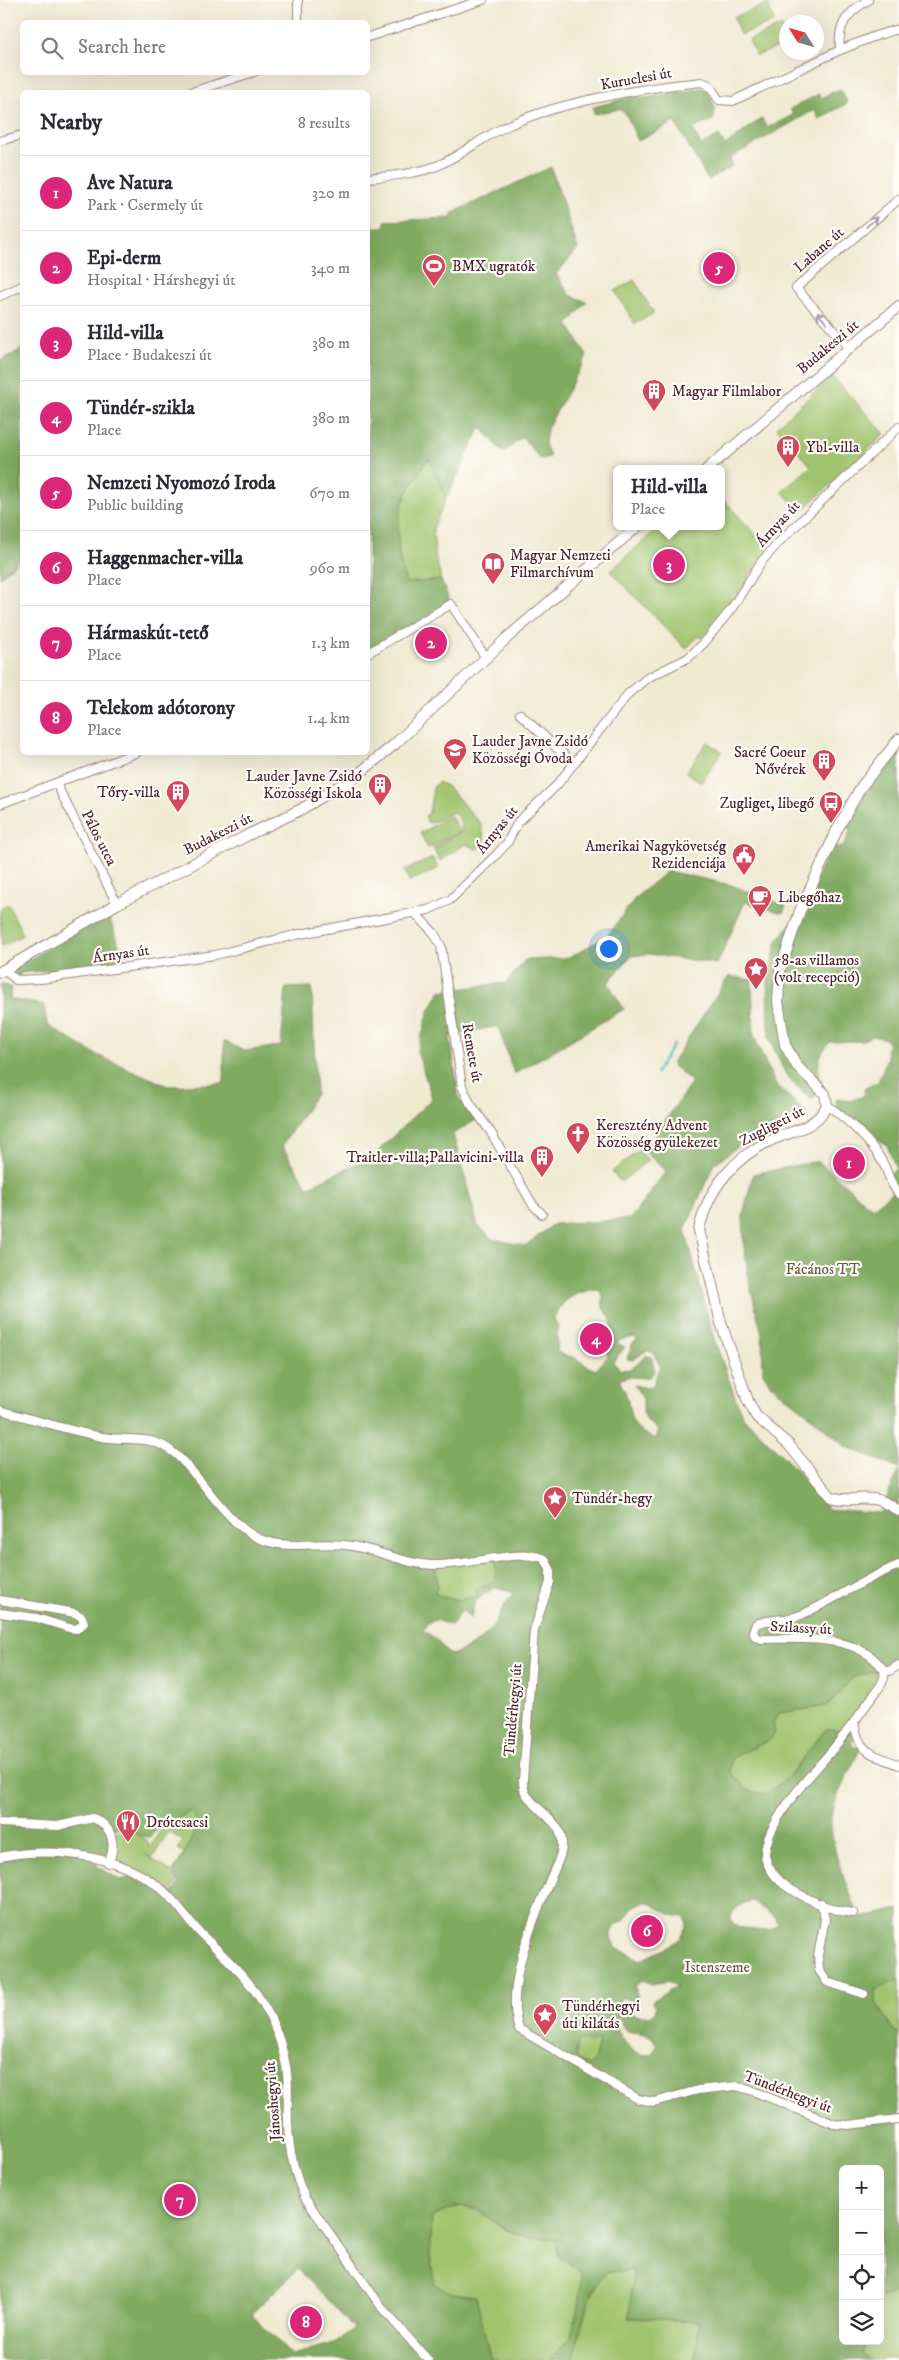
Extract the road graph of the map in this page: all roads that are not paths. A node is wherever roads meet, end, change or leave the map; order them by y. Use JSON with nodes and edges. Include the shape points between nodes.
{"nodes":[{"id":1,"x":298,"y":0,"type":"edge"},
{"id":2,"x":483,"y":0,"type":"edge"},
{"id":3,"x":868,"y":0,"type":"edge"},
{"id":4,"x":298,"y":20,"type":"edge"},
{"id":5,"x":899,"y":29,"type":"edge"},
{"id":6,"x":370,"y":36,"type":"edge"},
{"id":7,"x":840,"y":50,"type":"junction"},
{"id":8,"x":245,"y":75,"type":"edge"},
{"id":9,"x":197,"y":90,"type":"edge"},
{"id":10,"x":20,"y":136,"type":"edge"},
{"id":11,"x":0,"y":141,"type":"edge"},
{"id":12,"x":370,"y":178,"type":"edge"},
{"id":13,"x":899,"y":199,"type":"edge"},
{"id":14,"x":20,"y":287,"type":"edge"},
{"id":15,"x":0,"y":296,"type":"edge"},
{"id":16,"x":899,"y":306,"type":"edge"},
{"id":17,"x":850,"y":348,"type":"junction"},
{"id":18,"x":899,"y":427,"type":"edge"},
{"id":19,"x":712,"y":465,"type":"edge"},
{"id":20,"x":633,"y":530,"type":"edge"},
{"id":21,"x":370,"y":652,"type":"edge"},
{"id":22,"x":486,"y":658,"type":"junction"},
{"id":23,"x":520,"y":714,"type":"dead end"},
{"id":24,"x":899,"y":739,"type":"edge"},
{"id":25,"x":130,"y":755,"type":"edge"},
{"id":26,"x":574,"y":764,"type":"junction"},
{"id":27,"x":56,"y":783,"type":"junction"},
{"id":28,"x":0,"y":804,"type":"edge"},
{"id":29,"x":117,"y":904,"type":"junction"},
{"id":30,"x":415,"y":913,"type":"junction"},
{"id":31,"x":2,"y":971,"type":"edge"},
{"id":32,"x":827,"y":1105,"type":"junction"},
{"id":33,"x":899,"y":1194,"type":"edge"},
{"id":34,"x":542,"y":1214,"type":"dead end"},
{"id":35,"x":0,"y":1410,"type":"edge"},
{"id":36,"x":899,"y":1511,"type":"edge"},
{"id":37,"x":899,"y":1565,"type":"edge"},
{"id":38,"x":0,"y":1600,"type":"edge"},
{"id":39,"x":0,"y":1613,"type":"edge"},
{"id":40,"x":899,"y":1665,"type":"edge"},
{"id":41,"x":884,"y":1670,"type":"junction"},
{"id":42,"x":854,"y":1722,"type":"junction"},
{"id":43,"x":899,"y":1765,"type":"edge"},
{"id":44,"x":0,"y":1823,"type":"edge"},
{"id":45,"x":0,"y":1857,"type":"edge"},
{"id":46,"x":108,"y":1863,"type":"junction"},
{"id":47,"x":820,"y":1903,"type":"junction"},
{"id":48,"x":853,"y":1913,"type":"dead end"},
{"id":49,"x":864,"y":1994,"type":"dead end"},
{"id":50,"x":899,"y":2119,"type":"edge"},
{"id":51,"x":428,"y":2360,"type":"edge"}],
"edges":[{"from":1,"to":4,"type":"street"},
{"from":2,"to":6,"type":"street"},
{"from":3,"to":7,"type":"street","via":[[844,19]]},
{"from":5,"to":7,"type":"street","name":"Kuruclesi út"},
{"from":7,"to":12,"type":"street","name":"Kuruclesi út","via":[[733,101],[719,100],[709,85],[702,82],[620,94],[508,125],[425,170]]},
{"from":8,"to":9,"type":"street"},
{"from":10,"to":11,"type":"street"},
{"from":17,"to":13,"type":"street","name":"Labanc út","one_way":true,"via":[[796,288]]},
{"from":14,"to":15,"type":"street"},
{"from":16,"to":17,"type":"main road","name":"Budakeszi út"},
{"from":17,"to":19,"type":"main road","name":"Budakeszi út"},
{"from":18,"to":26,"type":"street","name":"Árnyas út","via":[[782,539],[761,562],[719,626],[688,658],[647,678],[628,694]]},
{"from":20,"to":22,"type":"main road","name":"Budakeszi út"},
{"from":21,"to":22,"type":"street","via":[[451,604]]},
{"from":22,"to":29,"type":"main road","name":"Budakeszi út","via":[[395,744],[356,776],[300,810]]},
{"from":23,"to":26,"type":"street"},
{"from":24,"to":32,"type":"main road","via":[[861,787],[843,818],[800,911],[780,970],[778,1002],[785,1045],[797,1066],[826,1094]]},
{"from":25,"to":27,"type":"street"},
{"from":26,"to":30,"type":"street","name":"Árnyas út","via":[[518,822],[497,854],[450,900]]},
{"from":27,"to":28,"type":"street"},
{"from":27,"to":29,"type":"street","name":"Pálos utca"},
{"from":29,"to":31,"type":"main road","name":"Budakeszi út"},
{"from":30,"to":31,"type":"street","name":"Árnyas út","via":[[215,955],[41,979],[16,980]]},
{"from":30,"to":34,"type":"street","name":"Remete út","via":[[442,946],[462,1086],[534,1206]]},
{"from":32,"to":33,"type":"street","via":[[868,1143]]},
{"from":32,"to":36,"type":"main road","name":"Zugligeti út","via":[[811,1125],[760,1146],[734,1163],[718,1184],[701,1220],[701,1242],[721,1323],[756,1416],[789,1445],[832,1497],[838,1500],[872,1499]]},
{"from":35,"to":50,"type":"street","name":"Tündérhegyi út","via":[[76,1432],[159,1443],[182,1460],[241,1527],[268,1542],[362,1547],[426,1565],[524,1555],[545,1559],[550,1569],[550,1582],[534,1630],[522,1767],[526,1795],[558,1830],[562,1843],[560,1858],[521,1962],[514,2012],[519,2029],[638,2099],[654,2102],[698,2090],[736,2086],[834,2124]]},
{"from":37,"to":41,"type":"street","name":"Szilassy út","via":[[856,1584],[801,1615],[760,1622],[753,1630],[761,1639],[812,1640],[857,1647],[873,1657]]},
{"from":38,"to":39,"type":"street","via":[[75,1613],[82,1617],[84,1623],[77,1629],[37,1618]]},
{"from":40,"to":41,"type":"street","via":[[889,1671]]},
{"from":41,"to":42,"type":"street","via":[[884,1680]]},
{"from":42,"to":43,"type":"street","via":[[858,1742],[863,1748]]},
{"from":42,"to":47,"type":"street","via":[[797,1788],[767,1841],[766,1864],[784,1885]]},
{"from":44,"to":46,"type":"street","via":[[58,1826],[93,1818],[106,1826],[113,1842]]},
{"from":45,"to":46,"type":"street","name":"Jánoshegyi út","via":[[52,1852]]},
{"from":46,"to":51,"type":"street","name":"Jánoshegyi út","via":[[145,1877],[169,1896],[193,1926],[238,1968],[257,1993],[272,2021],[284,2056],[290,2155],[305,2198],[382,2308]]},
{"from":47,"to":48,"type":"street","via":[[838,1912]]},
{"from":47,"to":49,"type":"street","via":[[825,1920],[818,1970],[827,1982]]}]}
